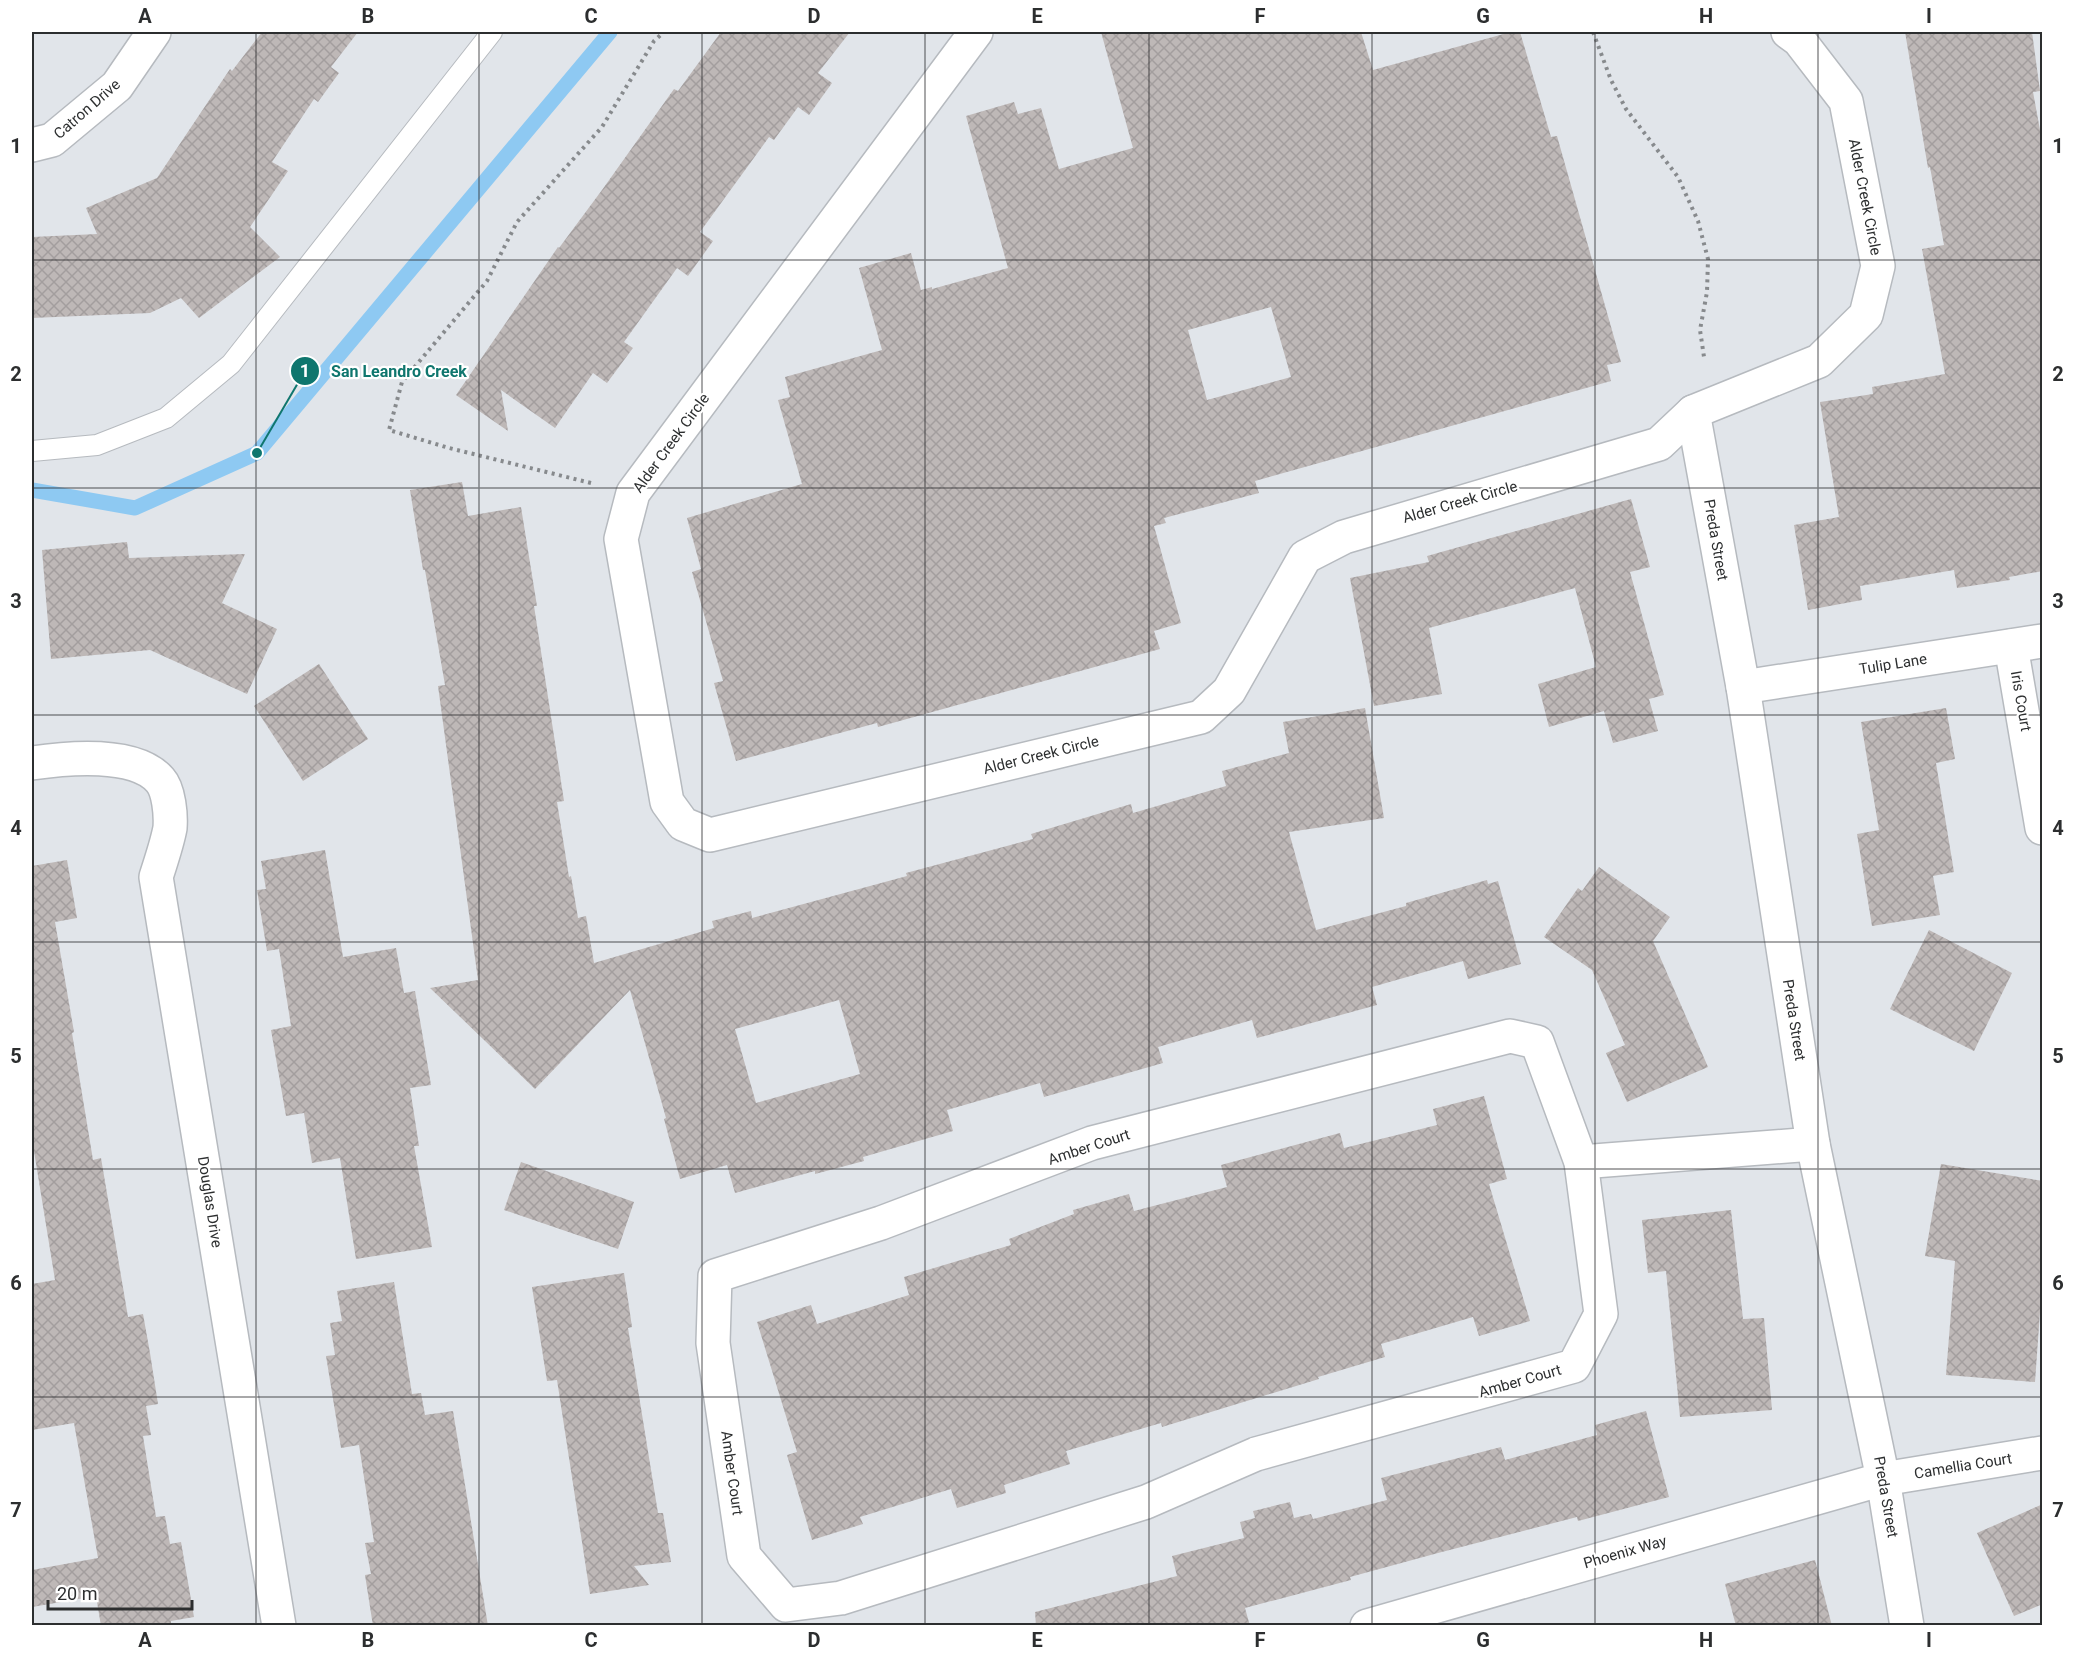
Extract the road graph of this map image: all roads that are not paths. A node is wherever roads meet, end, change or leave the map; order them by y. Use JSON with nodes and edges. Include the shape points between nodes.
{"nodes":[{"id":1,"x":154,"y":32,"type":"edge"},
{"id":2,"x":492,"y":32,"type":"edge"},
{"id":3,"x":976,"y":32,"type":"edge"},
{"id":4,"x":1788,"y":32,"type":"edge"},
{"id":5,"x":32,"y":145,"type":"edge"},
{"id":6,"x":1693,"y":412,"type":"junction"},
{"id":7,"x":32,"y":451,"type":"edge"},
{"id":8,"x":2027,"y":643,"type":"edge"},
{"id":9,"x":1743,"y":687,"type":"junction"},
{"id":10,"x":32,"y":763,"type":"edge"},
{"id":11,"x":2043,"y":828,"type":"edge"},
{"id":12,"x":1813,"y":1144,"type":"junction"},
{"id":13,"x":1581,"y":1162,"type":"junction"},
{"id":14,"x":2043,"y":1453,"type":"edge"},
{"id":15,"x":1883,"y":1479,"type":"junction"},
{"id":16,"x":279,"y":1626,"type":"edge"},
{"id":17,"x":1367,"y":1626,"type":"edge"},
{"id":18,"x":1907,"y":1626,"type":"edge"}],
"edges":[{"from":1,"to":5,"type":"street","name":"Catron Drive","via":[[117,86],[52,140]]},
{"from":2,"to":7,"type":"lane","via":[[231,364],[166,418],[97,445]]},
{"from":3,"to":6,"type":"street","name":"Alder Creek Circle","via":[[633,493],[621,539],[667,802],[683,824],[710,836],[1201,717],[1229,691],[1305,557],[1344,537],[1659,444]]},
{"from":4,"to":6,"type":"street","name":"Alder Creek Circle","via":[[1799,40],[1846,101],[1878,266],[1876,276],[1866,315],[1819,361]]},
{"from":6,"to":9,"type":"street","name":"Preda Street"},
{"from":8,"to":9,"type":"street","name":"Tulip Lane"},
{"from":8,"to":11,"type":"street","name":"Iris Court"},
{"from":9,"to":12,"type":"street","name":"Preda Street"},
{"from":10,"to":16,"type":"street","name":"Douglas Drive","via":[[111,760],[139,766],[160,780],[169,803],[170,828],[156,877]]},
{"from":12,"to":13,"type":"street"},
{"from":12,"to":15,"type":"street","name":"Preda Street"},
{"from":13,"to":13,"type":"street","name":"Amber Court","via":[[1537,1042],[1510,1036],[1092,1143],[881,1223],[715,1276],[713,1343],[744,1556],[786,1605],[841,1598],[1146,1502],[1256,1454],[1574,1366],[1601,1314]]},
{"from":14,"to":15,"type":"street","name":"Camellia Court"},
{"from":15,"to":17,"type":"street","name":"Phoenix Way"},
{"from":15,"to":18,"type":"street","name":"Preda Street"}]}
